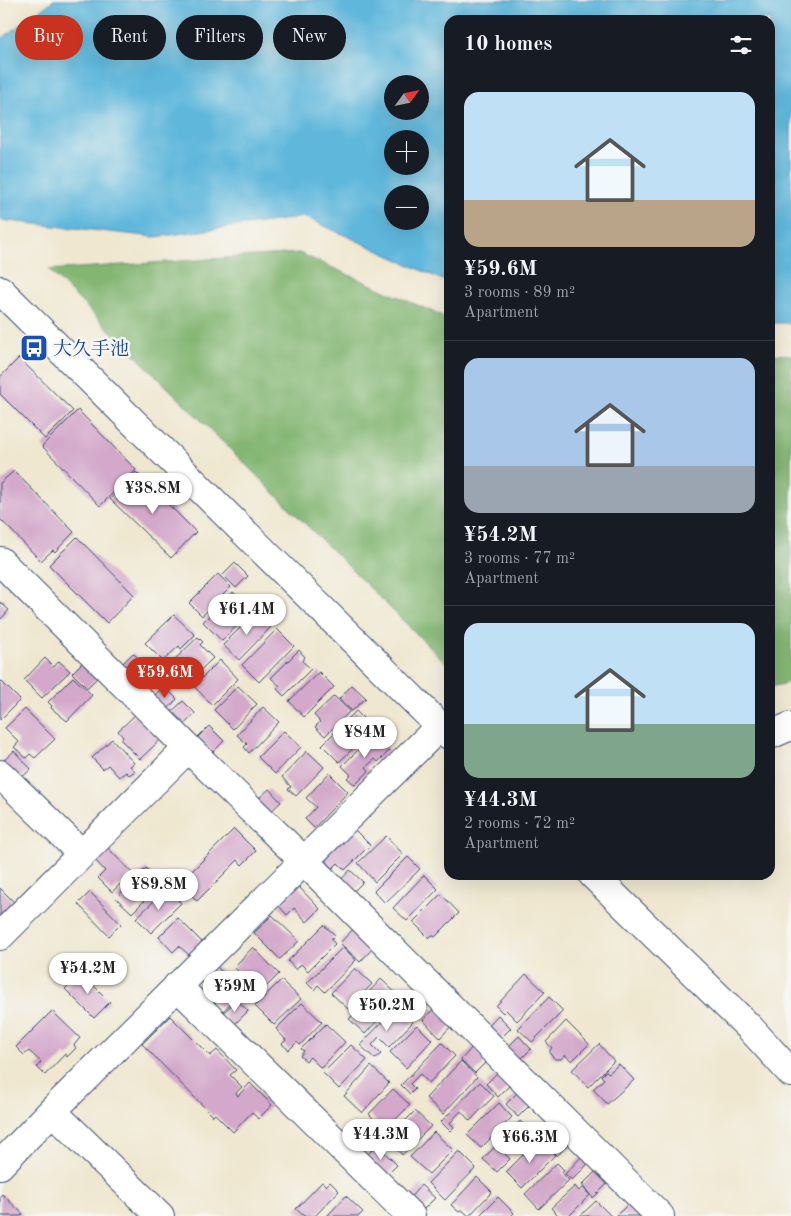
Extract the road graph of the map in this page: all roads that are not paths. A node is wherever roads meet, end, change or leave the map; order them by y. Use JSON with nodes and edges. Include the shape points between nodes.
{"nodes":[{"id":1,"x":0,"y":290,"type":"edge"},
{"id":2,"x":0,"y":561,"type":"edge"},
{"id":3,"x":791,"y":726,"type":"edge"},
{"id":4,"x":444,"y":730,"type":"edge"},
{"id":5,"x":775,"y":733,"type":"edge"},
{"id":6,"x":188,"y":748,"type":"junction"},
{"id":7,"x":0,"y":774,"type":"edge"},
{"id":8,"x":82,"y":854,"type":"junction"},
{"id":9,"x":305,"y":862,"type":"junction"},
{"id":10,"x":598,"y":880,"type":"edge"},
{"id":11,"x":0,"y":936,"type":"edge"},
{"id":12,"x":177,"y":986,"type":"junction"},
{"id":13,"x":791,"y":1073,"type":"edge"},
{"id":14,"x":52,"y":1111,"type":"junction"},
{"id":15,"x":0,"y":1165,"type":"edge"},
{"id":16,"x":160,"y":1216,"type":"edge"},
{"id":17,"x":411,"y":1216,"type":"edge"},
{"id":18,"x":660,"y":1216,"type":"edge"}],
"edges":[{"from":1,"to":4,"type":"street"},
{"from":2,"to":6,"type":"street"},
{"from":3,"to":5,"type":"street"},
{"from":4,"to":9,"type":"street"},
{"from":6,"to":8,"type":"street"},
{"from":6,"to":9,"type":"street"},
{"from":7,"to":8,"type":"street"},
{"from":8,"to":11,"type":"street"},
{"from":9,"to":12,"type":"street"},
{"from":9,"to":18,"type":"street"},
{"from":10,"to":13,"type":"street","via":[[750,1028]]},
{"from":12,"to":14,"type":"street"},
{"from":12,"to":17,"type":"street"},
{"from":14,"to":15,"type":"street"},
{"from":14,"to":16,"type":"street"}]}
